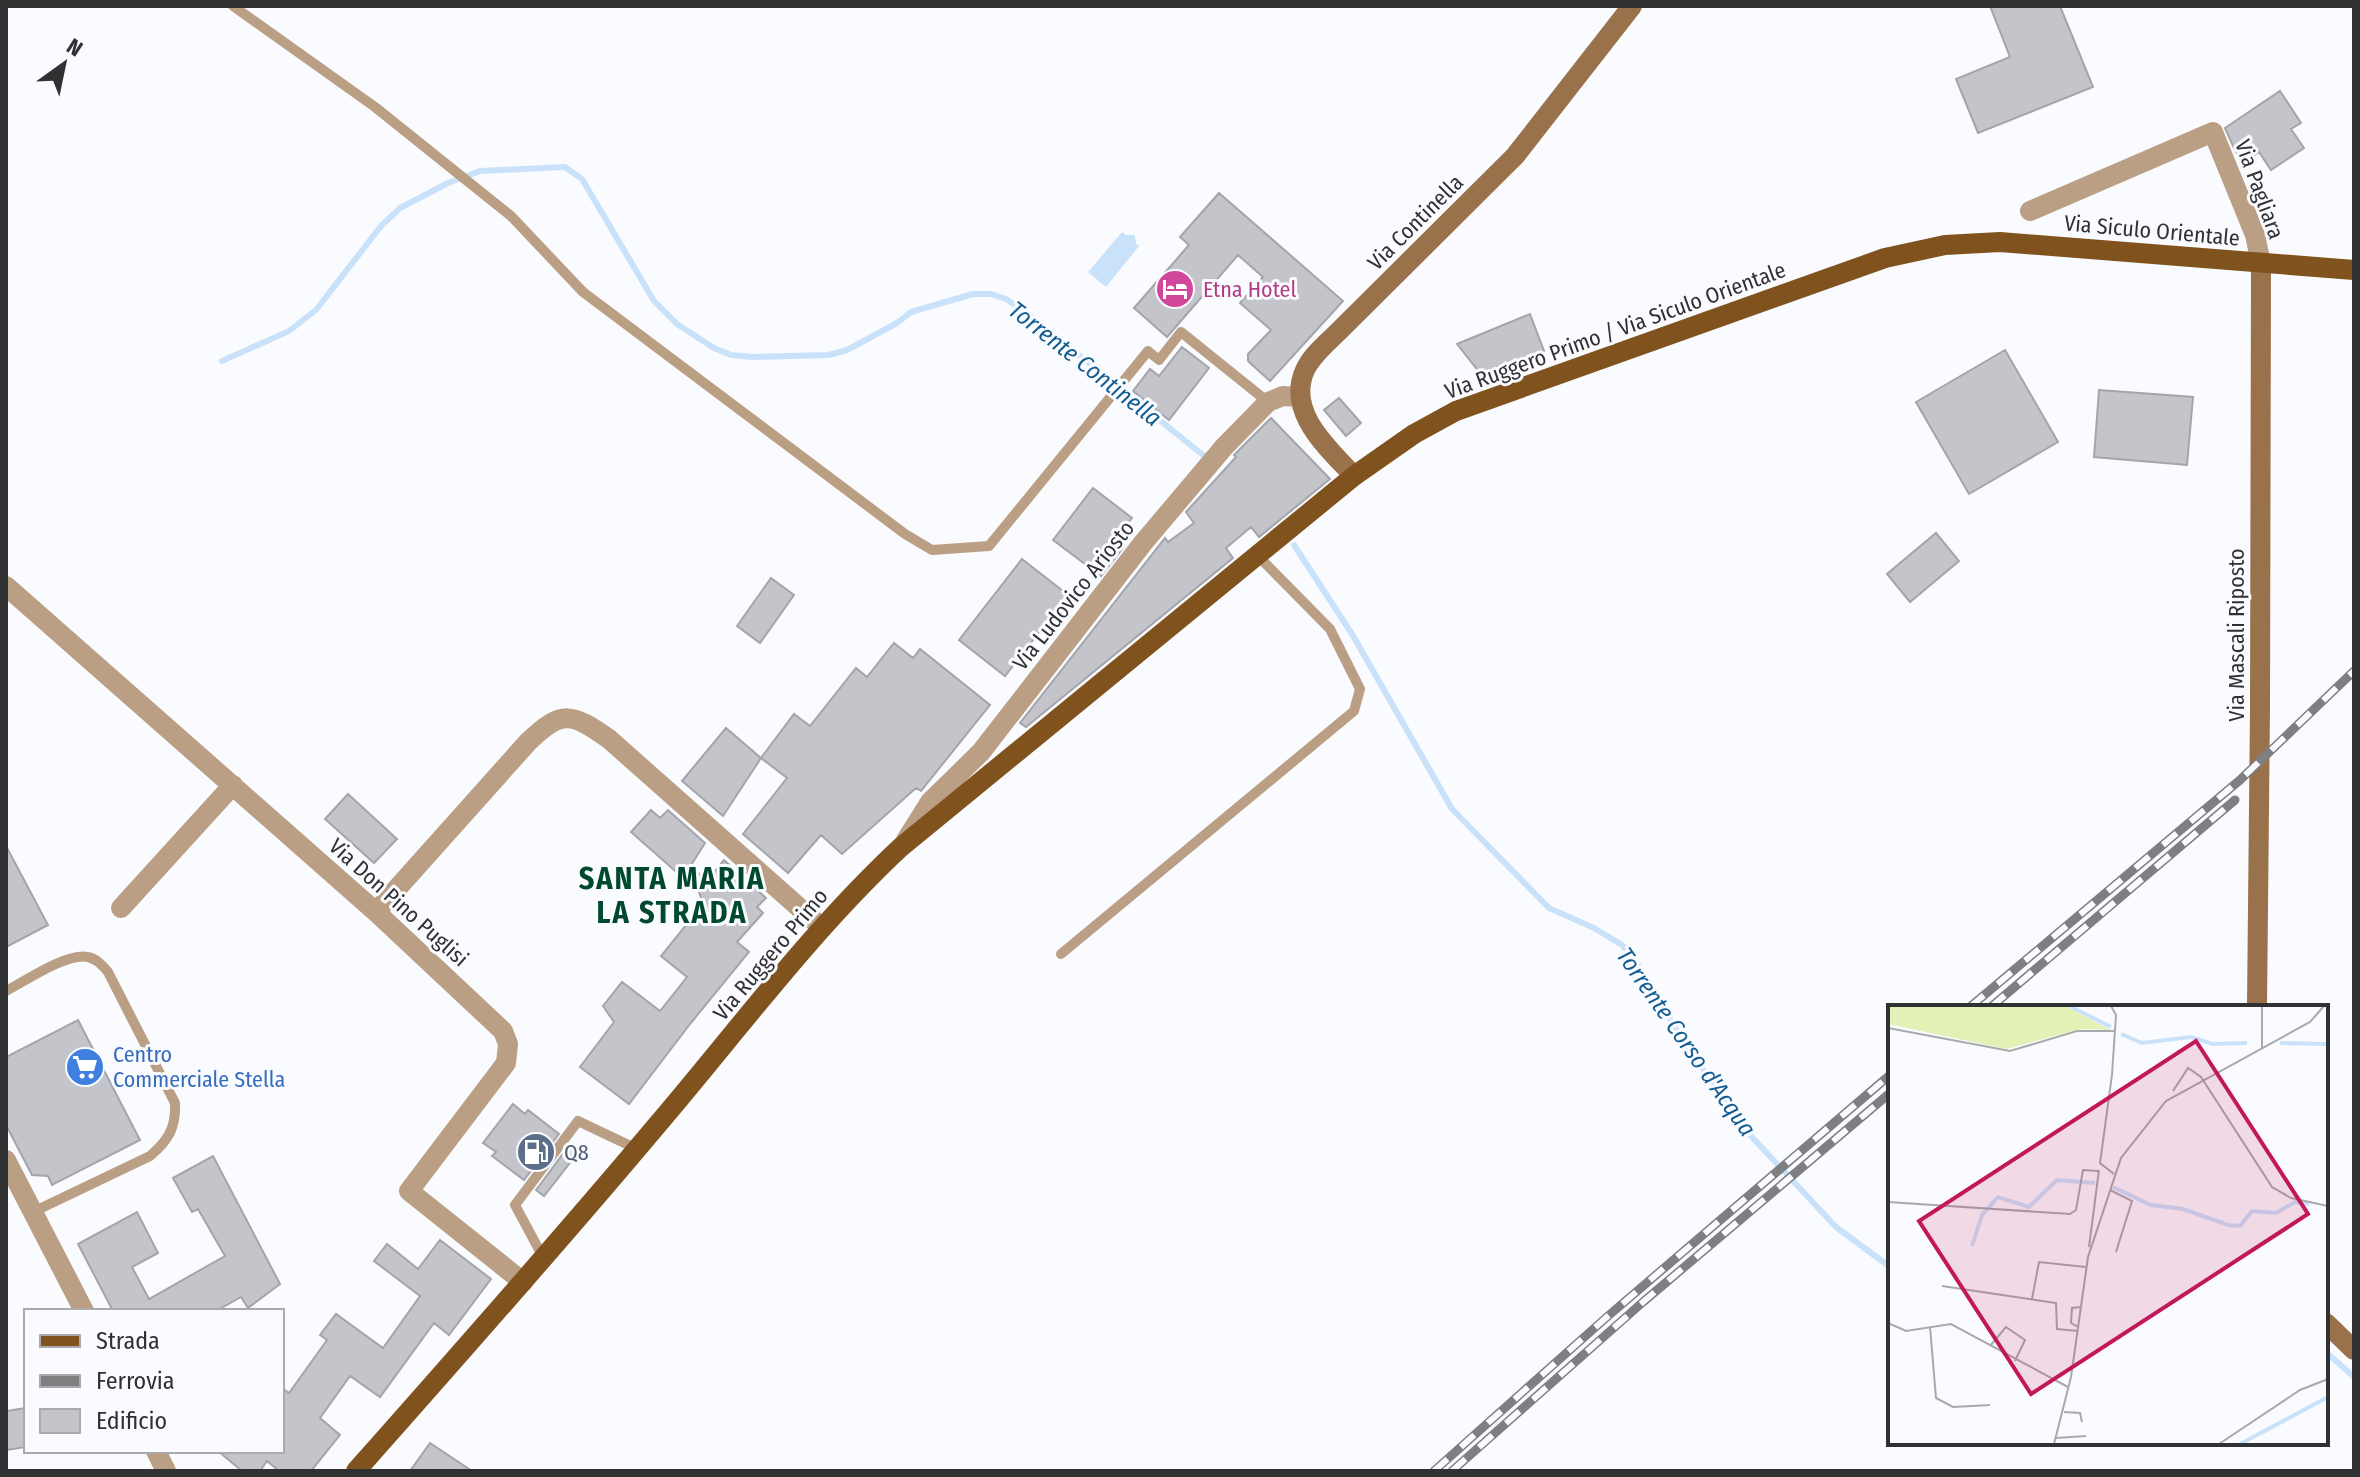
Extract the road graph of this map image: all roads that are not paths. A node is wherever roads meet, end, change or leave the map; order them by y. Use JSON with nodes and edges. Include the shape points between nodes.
{"nodes":[{"id":1,"x":233,"y":6,"type":"edge"},
{"id":2,"x":1632,"y":6,"type":"edge"},
{"id":3,"x":2030,"y":211,"type":"dead end"},
{"id":4,"x":1945,"y":245,"type":"joint"},
{"id":5,"x":2261,"y":263,"type":"junction"},
{"id":6,"x":2354,"y":270,"type":"edge"},
{"id":7,"x":1300,"y":397,"type":"junction"},
{"id":8,"x":1268,"y":402,"type":"junction"},
{"id":9,"x":1354,"y":476,"type":"junction"},
{"id":10,"x":1285,"y":533,"type":"joint"},
{"id":11,"x":1258,"y":556,"type":"junction"},
{"id":12,"x":6,"y":586,"type":"edge"},
{"id":13,"x":233,"y":785,"type":"junction"},
{"id":14,"x":901,"y":847,"type":"junction"},
{"id":15,"x":121,"y":908,"type":"dead end"},
{"id":16,"x":376,"y":912,"type":"junction"},
{"id":17,"x":821,"y":927,"type":"junction"},
{"id":18,"x":1061,"y":954,"type":"dead end"},
{"id":19,"x":6,"y":991,"type":"edge"},
{"id":20,"x":2257,"y":1005,"type":"edge"},
{"id":21,"x":637,"y":1149,"type":"junction"},
{"id":22,"x":6,"y":1160,"type":"edge"},
{"id":23,"x":33,"y":1212,"type":"junction"},
{"id":24,"x":544,"y":1259,"type":"junction"},
{"id":25,"x":523,"y":1282,"type":"junction"},
{"id":26,"x":83,"y":1309,"type":"edge"},
{"id":27,"x":2328,"y":1325,"type":"edge"},
{"id":28,"x":2354,"y":1350,"type":"edge"},
{"id":29,"x":157,"y":1453,"type":"edge"},
{"id":30,"x":166,"y":1471,"type":"edge"},
{"id":31,"x":356,"y":1471,"type":"edge"}],
"edges":[{"from":1,"to":8,"type":"lane","via":[[375,107],[511,216],[583,292],[932,550],[989,546],[1148,351],[1159,360],[1181,332]]},
{"from":2,"to":7,"type":"street","name":"Via Continella","via":[[1515,156],[1311,360]]},
{"from":3,"to":5,"type":"street","name":"Via Pagliara","via":[[2213,132]]},
{"from":4,"to":5,"type":"main road","name":"Via Siculo Orientale","via":[[2000,242]]},
{"from":4,"to":9,"type":"main road","name":"Via Ruggero Primo / Via Siculo Orientale","via":[[1885,258],[1456,411]]},
{"from":5,"to":6,"type":"main road","name":"Via Siculo Orientale"},
{"from":5,"to":20,"type":"street","name":"Via Mascali Riposto"},
{"from":7,"to":8,"type":"street"},
{"from":7,"to":9,"type":"street","via":[[1318,437]]},
{"from":8,"to":14,"type":"street","name":"Via Ludovico Ariosto","via":[[1143,543],[981,752],[930,802]]},
{"from":9,"to":10,"type":"main road","name":"Via Ruggero Primo / Via Siculo Orientale"},
{"from":10,"to":11,"type":"main road","name":"Via Ruggero Primo"},
{"from":11,"to":14,"type":"main road","name":"Via Ruggero Primo"},
{"from":11,"to":18,"type":"lane","via":[[1330,629],[1360,689],[1354,711]]},
{"from":12,"to":13,"type":"street","name":"Via Don Pino Puglisi"},
{"from":13,"to":15,"type":"street"},
{"from":13,"to":16,"type":"street","name":"Via Don Pino Puglisi"},
{"from":14,"to":17,"type":"main road","name":"Via Ruggero Primo"},
{"from":16,"to":17,"type":"street","via":[[528,742],[561,717],[584,721],[609,739]]},
{"from":16,"to":25,"type":"street","name":"Via Don Pino Puglisi","via":[[503,1031],[506,1063],[409,1191]]},
{"from":17,"to":21,"type":"main road","name":"Via Ruggero Primo"},
{"from":19,"to":23,"type":"lane","via":[[71,957],[99,961],[175,1103],[172,1130],[150,1156]]},
{"from":21,"to":24,"type":"main road","name":"Via Ruggero Primo"},
{"from":21,"to":24,"type":"lane","via":[[578,1121],[515,1205]]},
{"from":22,"to":23,"type":"street"},
{"from":23,"to":26,"type":"street"},
{"from":24,"to":25,"type":"main road","name":"Via Ruggero Primo"},
{"from":25,"to":31,"type":"main road","name":"Via Ruggero Primo"},
{"from":27,"to":28,"type":"street"},
{"from":29,"to":30,"type":"street"}]}
